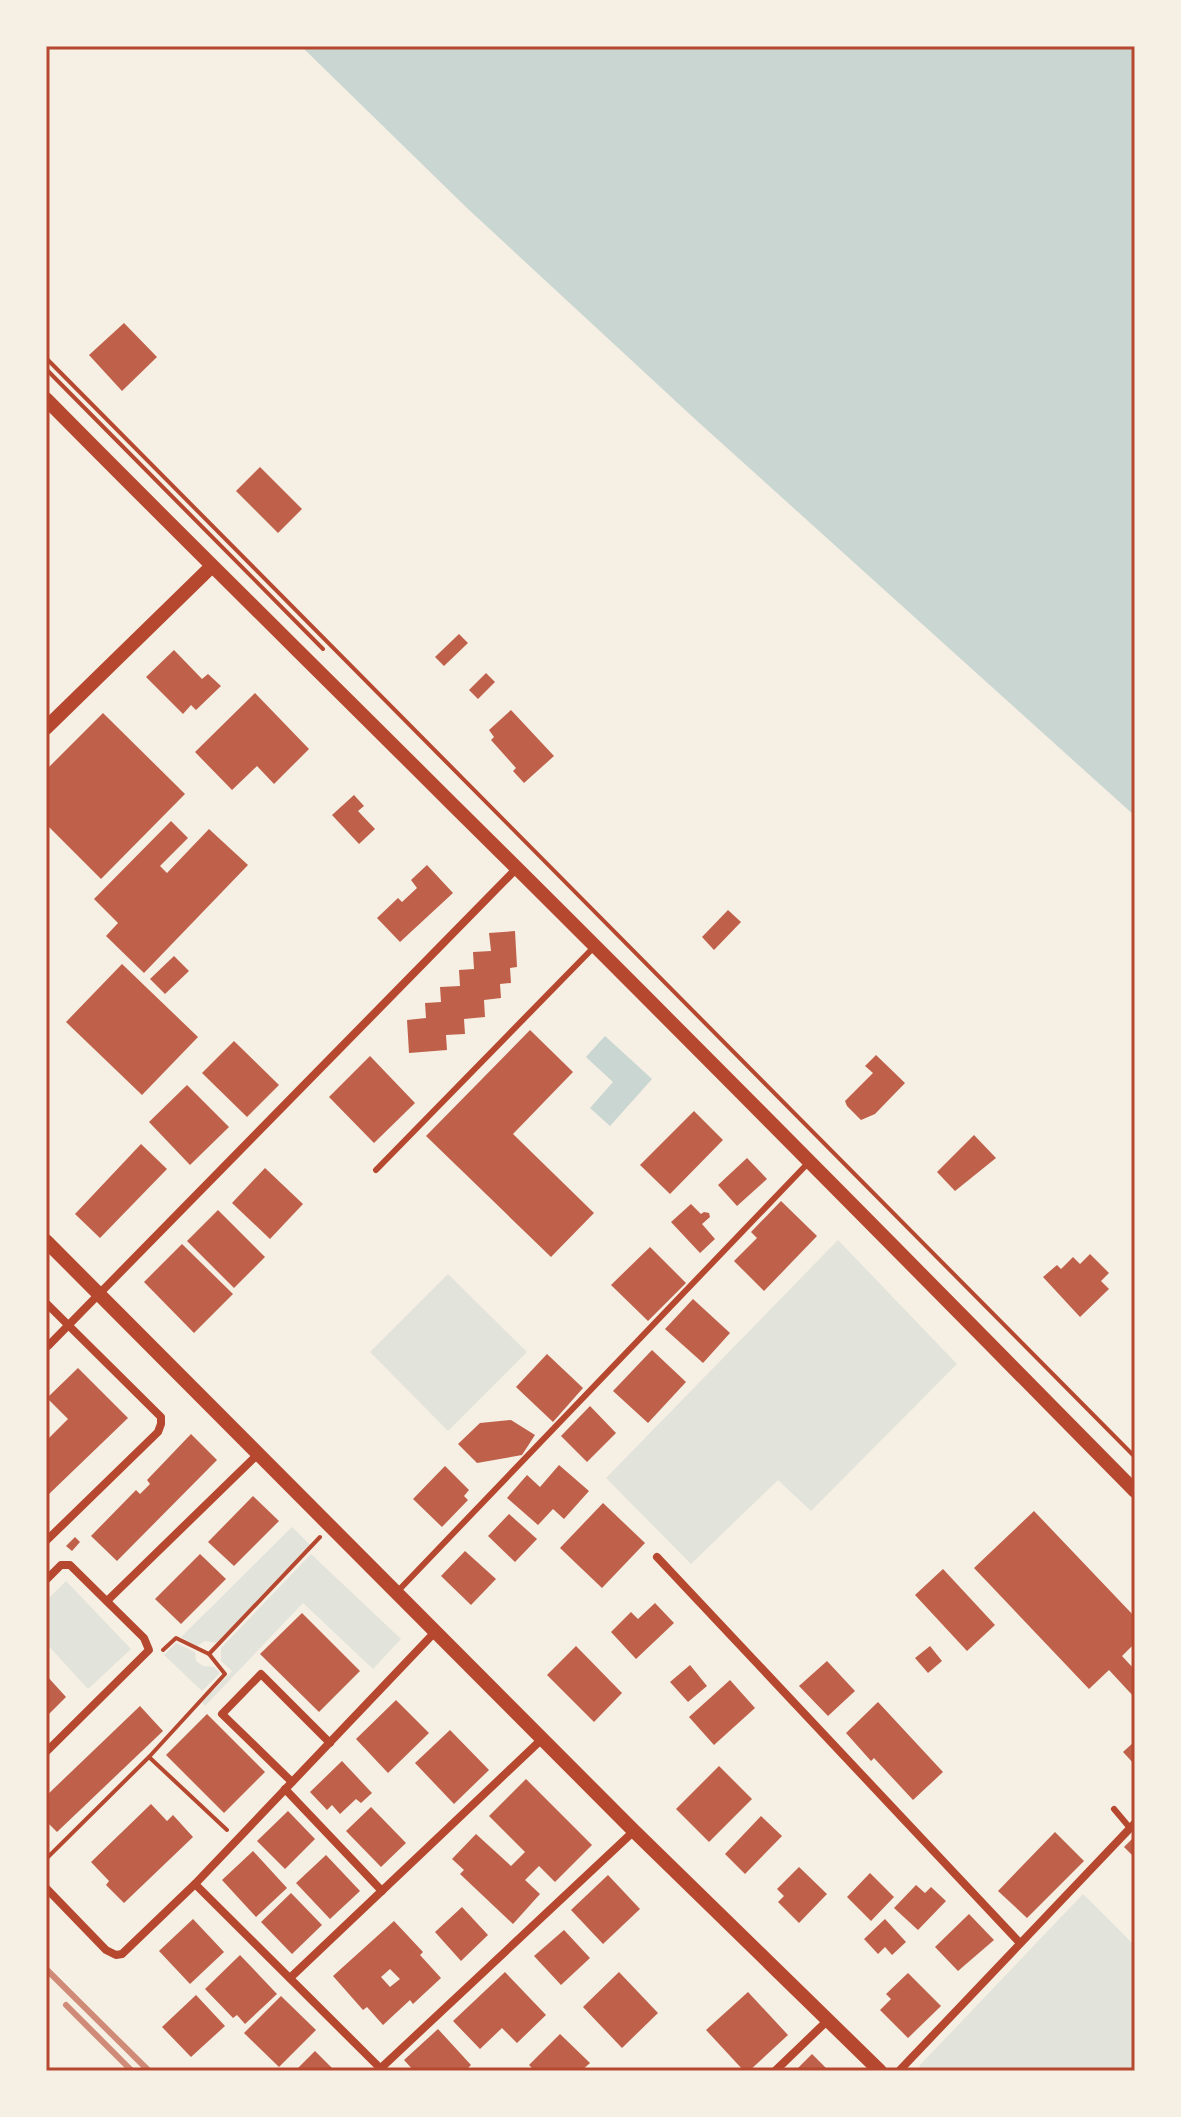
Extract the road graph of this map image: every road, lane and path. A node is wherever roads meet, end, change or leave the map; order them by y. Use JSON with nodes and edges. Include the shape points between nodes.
{"nodes":[{"id":1,"x":46,"y":358,"type":"edge"},
{"id":2,"x":46,"y":399,"type":"edge"},
{"id":3,"x":211,"y":567,"type":"junction"},
{"id":4,"x":46,"y":728,"type":"edge"},
{"id":5,"x":517,"y":868,"type":"junction"},
{"id":6,"x":595,"y":946,"type":"junction"},
{"id":7,"x":810,"y":1161,"type":"junction"},
{"id":8,"x":376,"y":1170,"type":"dead end"},
{"id":9,"x":46,"y":1241,"type":"edge"},
{"id":10,"x":99,"y":1295,"type":"junction"},
{"id":11,"x":46,"y":1303,"type":"edge"},
{"id":12,"x":68,"y":1326,"type":"junction"},
{"id":13,"x":48,"y":1346,"type":"edge"},
{"id":14,"x":258,"y":1454,"type":"junction"},
{"id":15,"x":1135,"y":1457,"type":"edge"},
{"id":16,"x":1135,"y":1491,"type":"edge"},
{"id":17,"x":331,"y":1527,"type":"junction"},
{"id":18,"x":46,"y":1541,"type":"edge"},
{"id":19,"x":657,"y":1557,"type":"dead end"},
{"id":20,"x":46,"y":1580,"type":"edge"},
{"id":21,"x":396,"y":1593,"type":"junction"},
{"id":22,"x":107,"y":1601,"type":"junction"},
{"id":23,"x":435,"y":1632,"type":"junction"},
{"id":24,"x":149,"y":1650,"type":"junction"},
{"id":25,"x":209,"y":1654,"type":"junction"},
{"id":26,"x":542,"y":1739,"type":"junction"},
{"id":27,"x":330,"y":1743,"type":"junction"},
{"id":28,"x":46,"y":1752,"type":"edge"},
{"id":29,"x":149,"y":1757,"type":"junction"},
{"id":30,"x":289,"y":1786,"type":"junction"},
{"id":31,"x":1114,"y":1809,"type":"dead end"},
{"id":32,"x":1133,"y":1825,"type":"edge"},
{"id":33,"x":634,"y":1831,"type":"junction"},
{"id":34,"x":237,"y":1840,"type":"junction"},
{"id":35,"x":46,"y":1859,"type":"edge"},
{"id":36,"x":195,"y":1884,"type":"junction"},
{"id":37,"x":46,"y":1888,"type":"edge"},
{"id":38,"x":382,"y":1891,"type":"junction"},
{"id":39,"x":1020,"y":1943,"type":"junction"},
{"id":40,"x":290,"y":1978,"type":"junction"},
{"id":41,"x":827,"y":2021,"type":"junction"},
{"id":42,"x":382,"y":2069,"type":"edge"},
{"id":43,"x":775,"y":2071,"type":"edge"},
{"id":44,"x":880,"y":2071,"type":"edge"},
{"id":45,"x":899,"y":2071,"type":"edge"}],
"edges":[{"from":1,"to":15,"type":"path"},
{"from":2,"to":3,"type":"street"},
{"from":3,"to":4,"type":"street"},
{"from":3,"to":5,"type":"street"},
{"from":5,"to":6,"type":"street"},
{"from":5,"to":10,"type":"street"},
{"from":6,"to":7,"type":"street"},
{"from":6,"to":8,"type":"lane"},
{"from":7,"to":16,"type":"street"},
{"from":7,"to":21,"type":"lane"},
{"from":9,"to":10,"type":"street"},
{"from":10,"to":12,"type":"street"},
{"from":10,"to":14,"type":"street"},
{"from":11,"to":12,"type":"street"},
{"from":12,"to":13,"type":"street"},
{"from":12,"to":18,"type":"street","via":[[161,1417],[161,1424]]},
{"from":14,"to":17,"type":"street"},
{"from":14,"to":22,"type":"street"},
{"from":17,"to":21,"type":"street"},
{"from":17,"to":25,"type":"path"},
{"from":19,"to":39,"type":"street"},
{"from":20,"to":22,"type":"street","via":[[61,1565],[70,1565]]},
{"from":21,"to":23,"type":"street"},
{"from":22,"to":24,"type":"street","via":[[144,1638]]},
{"from":23,"to":26,"type":"street"},
{"from":23,"to":27,"type":"street"},
{"from":24,"to":25,"type":"path","via":[[162,1651],[176,1638]]},
{"from":24,"to":28,"type":"street"},
{"from":25,"to":29,"type":"path","via":[[225,1674]]},
{"from":26,"to":33,"type":"street"},
{"from":26,"to":38,"type":"street"},
{"from":27,"to":30,"type":"street"},
{"from":27,"to":30,"type":"street","via":[[261,1674],[222,1714]]},
{"from":29,"to":34,"type":"path"},
{"from":29,"to":35,"type":"path"},
{"from":30,"to":34,"type":"street"},
{"from":30,"to":38,"type":"street"},
{"from":31,"to":32,"type":"lane"},
{"from":32,"to":39,"type":"street"},
{"from":33,"to":41,"type":"street"},
{"from":33,"to":42,"type":"street"},
{"from":34,"to":36,"type":"street"},
{"from":36,"to":37,"type":"street","via":[[130,1949],[116,1955]]},
{"from":36,"to":40,"type":"street"},
{"from":38,"to":40,"type":"street"},
{"from":39,"to":45,"type":"street"},
{"from":40,"to":42,"type":"street"},
{"from":41,"to":43,"type":"street"},
{"from":41,"to":44,"type":"street"}]}
